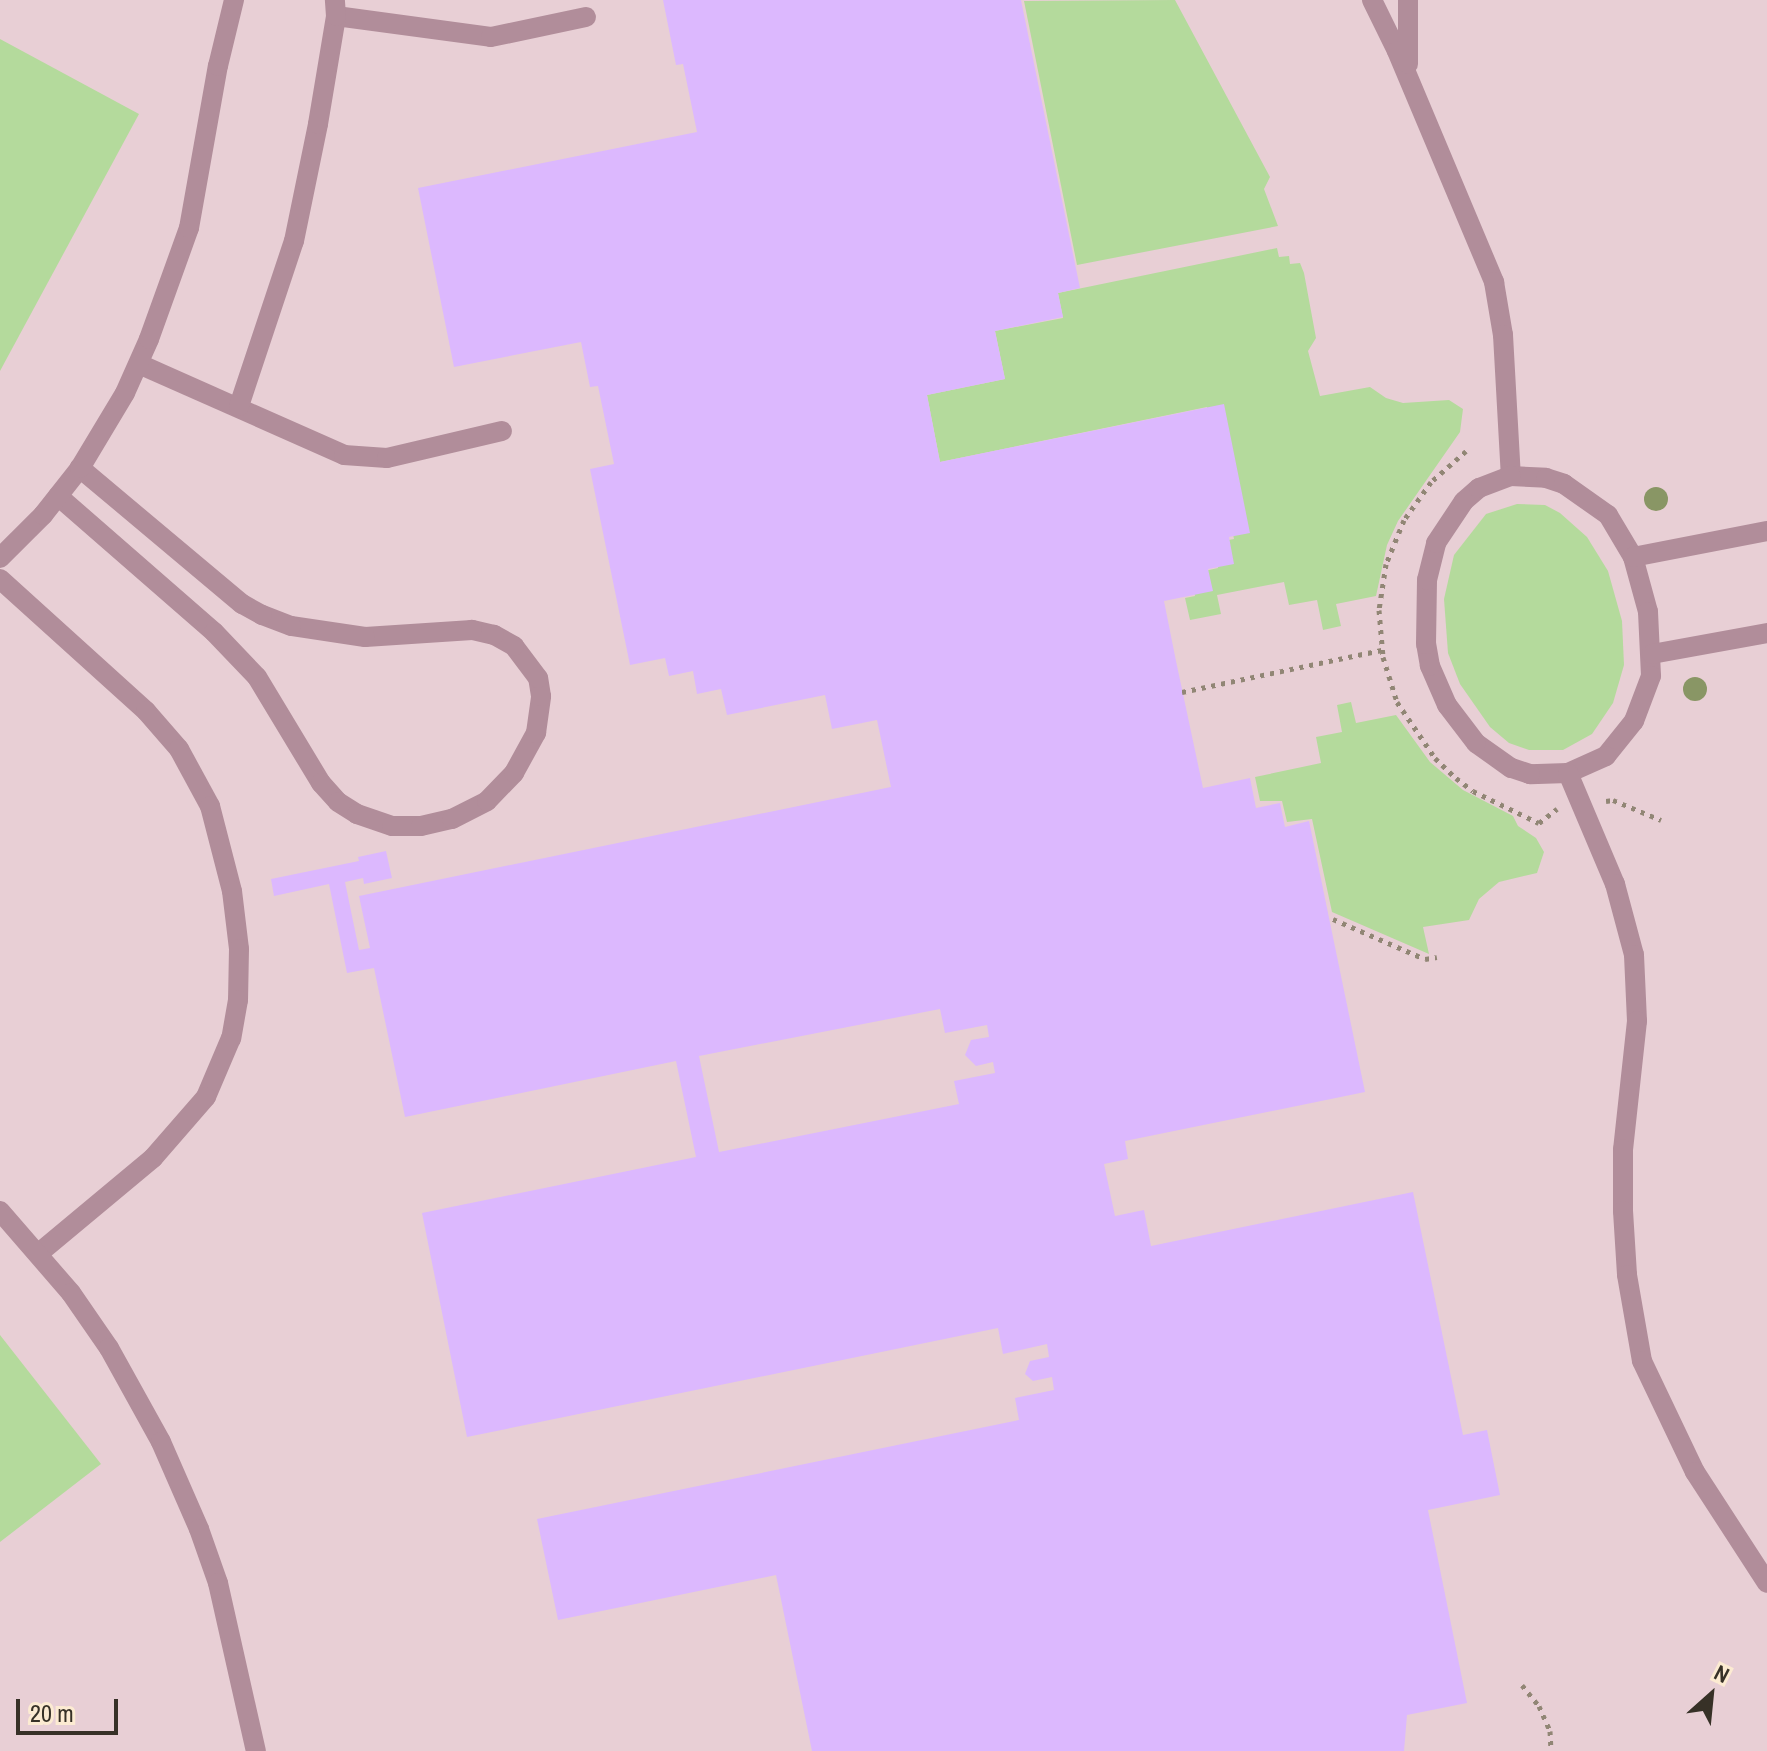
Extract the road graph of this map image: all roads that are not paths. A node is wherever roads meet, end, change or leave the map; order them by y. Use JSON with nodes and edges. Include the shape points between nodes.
{"nodes":[{"id":1,"x":234,"y":0,"type":"edge"},
{"id":2,"x":1372,"y":0,"type":"edge"},
{"id":3,"x":1408,"y":0,"type":"edge"},
{"id":4,"x":335,"y":8,"type":"edge"},
{"id":5,"x":586,"y":17,"type":"dead end"},
{"id":6,"x":1411,"y":82,"type":"junction"},
{"id":7,"x":139,"y":364,"type":"junction"},
{"id":8,"x":239,"y":406,"type":"junction"},
{"id":9,"x":502,"y":431,"type":"dead end"},
{"id":10,"x":80,"y":468,"type":"junction"},
{"id":11,"x":1511,"y":476,"type":"junction"},
{"id":12,"x":58,"y":496,"type":"junction"},
{"id":13,"x":1767,"y":531,"type":"edge"},
{"id":14,"x":1633,"y":557,"type":"junction"},
{"id":15,"x":0,"y":558,"type":"edge"},
{"id":16,"x":0,"y":579,"type":"edge"},
{"id":17,"x":1767,"y":633,"type":"edge"},
{"id":18,"x":1652,"y":654,"type":"junction"},
{"id":19,"x":1568,"y":773,"type":"junction"},
{"id":20,"x":0,"y":1211,"type":"edge"},
{"id":21,"x":39,"y":1253,"type":"junction"},
{"id":22,"x":1766,"y":1582,"type":"edge"},
{"id":23,"x":256,"y":1751,"type":"edge"}],
"edges":[{"from":1,"to":7,"type":"lane","via":[[189,228]]},
{"from":2,"to":6,"type":"lane"},
{"from":3,"to":6,"type":"lane"},
{"from":4,"to":5,"type":"lane","via":[[491,37]]},
{"from":4,"to":8,"type":"lane","via":[[294,241]]},
{"from":6,"to":11,"type":"lane","via":[[1494,282],[1503,335]]},
{"from":7,"to":8,"type":"lane"},
{"from":7,"to":10,"type":"lane"},
{"from":8,"to":9,"type":"lane","via":[[344,455],[366,458],[387,458]]},
{"from":10,"to":12,"type":"lane"},
{"from":10,"to":12,"type":"lane","via":[[242,604],[262,615],[291,626],[365,637],[472,630],[514,646],[538,678],[541,696],[536,733],[514,773],[487,801],[452,819],[392,826],[357,814],[321,783],[257,677],[214,632]]},
{"from":11,"to":14,"type":"lane","via":[[1546,478],[1580,493],[1608,515]]},
{"from":11,"to":19,"type":"lane","via":[[1479,488],[1443,529],[1429,561],[1430,666],[1447,705],[1476,743],[1511,768],[1530,774]]},
{"from":12,"to":15,"type":"lane"},
{"from":13,"to":14,"type":"lane"},
{"from":14,"to":18,"type":"lane","via":[[1648,612]]},
{"from":16,"to":21,"type":"lane","via":[[146,711],[179,749],[210,806],[232,891],[239,949],[231,1038],[206,1097],[153,1158]]},
{"from":17,"to":18,"type":"lane"},
{"from":18,"to":19,"type":"lane","via":[[1645,699],[1621,740],[1598,761]]},
{"from":19,"to":22,"type":"lane","via":[[1615,884],[1634,955],[1637,1021],[1623,1149],[1623,1211],[1627,1275],[1642,1361],[1695,1472]]},
{"from":20,"to":21,"type":"lane"},
{"from":21,"to":23,"type":"lane","via":[[109,1348],[181,1486],[218,1583]]}]}
